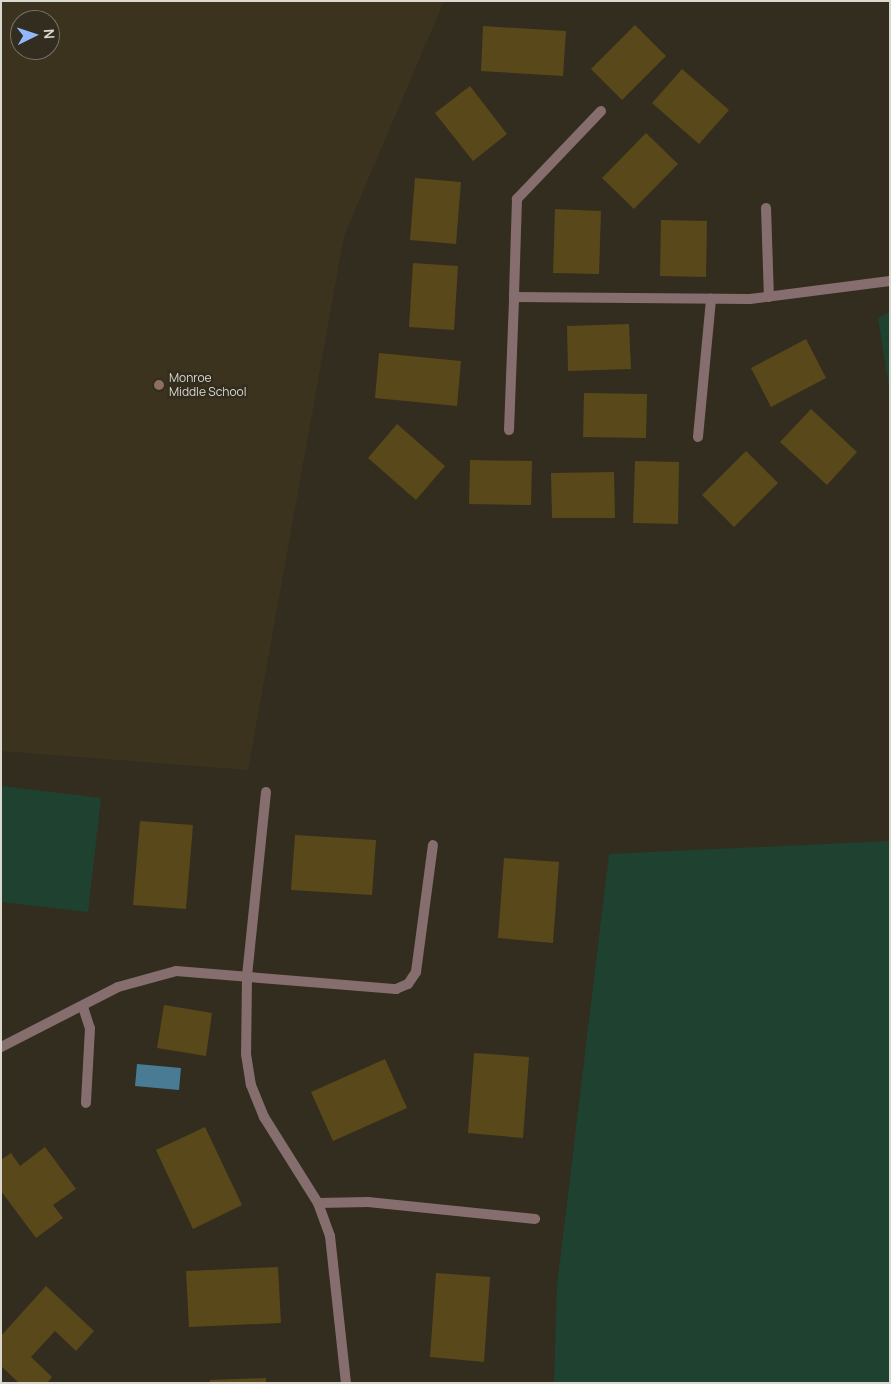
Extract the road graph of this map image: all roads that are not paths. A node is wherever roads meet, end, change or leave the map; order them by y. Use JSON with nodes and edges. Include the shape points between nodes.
{"nodes":[{"id":1,"x":601,"y":111,"type":"dead end"},
{"id":2,"x":766,"y":208,"type":"dead end"},
{"id":3,"x":890,"y":281,"type":"edge"},
{"id":4,"x":514,"y":296,"type":"junction"},
{"id":5,"x":769,"y":297,"type":"junction"},
{"id":6,"x":711,"y":299,"type":"junction"},
{"id":7,"x":509,"y":430,"type":"dead end"},
{"id":8,"x":698,"y":437,"type":"dead end"},
{"id":9,"x":266,"y":792,"type":"dead end"},
{"id":10,"x":433,"y":846,"type":"dead end"},
{"id":11,"x":247,"y":977,"type":"junction"},
{"id":12,"x":83,"y":1007,"type":"junction"},
{"id":13,"x":1,"y":1047,"type":"edge"},
{"id":14,"x":86,"y":1102,"type":"dead end"},
{"id":15,"x":318,"y":1203,"type":"junction"},
{"id":16,"x":535,"y":1219,"type":"dead end"},
{"id":17,"x":346,"y":1383,"type":"edge"}],
"edges":[{"from":1,"to":4,"type":"lane","via":[[517,199]]},
{"from":2,"to":5,"type":"lane"},
{"from":3,"to":5,"type":"lane"},
{"from":4,"to":6,"type":"lane"},
{"from":4,"to":7,"type":"lane"},
{"from":5,"to":6,"type":"lane"},
{"from":6,"to":8,"type":"lane"},
{"from":9,"to":11,"type":"lane"},
{"from":10,"to":11,"type":"lane","via":[[416,972],[408,984],[396,989]]},
{"from":11,"to":12,"type":"lane","via":[[176,971],[118,987]]},
{"from":11,"to":15,"type":"lane","via":[[246,1054],[251,1085],[264,1116]]},
{"from":12,"to":13,"type":"lane"},
{"from":12,"to":14,"type":"lane","via":[[90,1028]]},
{"from":15,"to":16,"type":"lane","via":[[368,1202]]},
{"from":15,"to":17,"type":"lane","via":[[336,1270]]}]}
